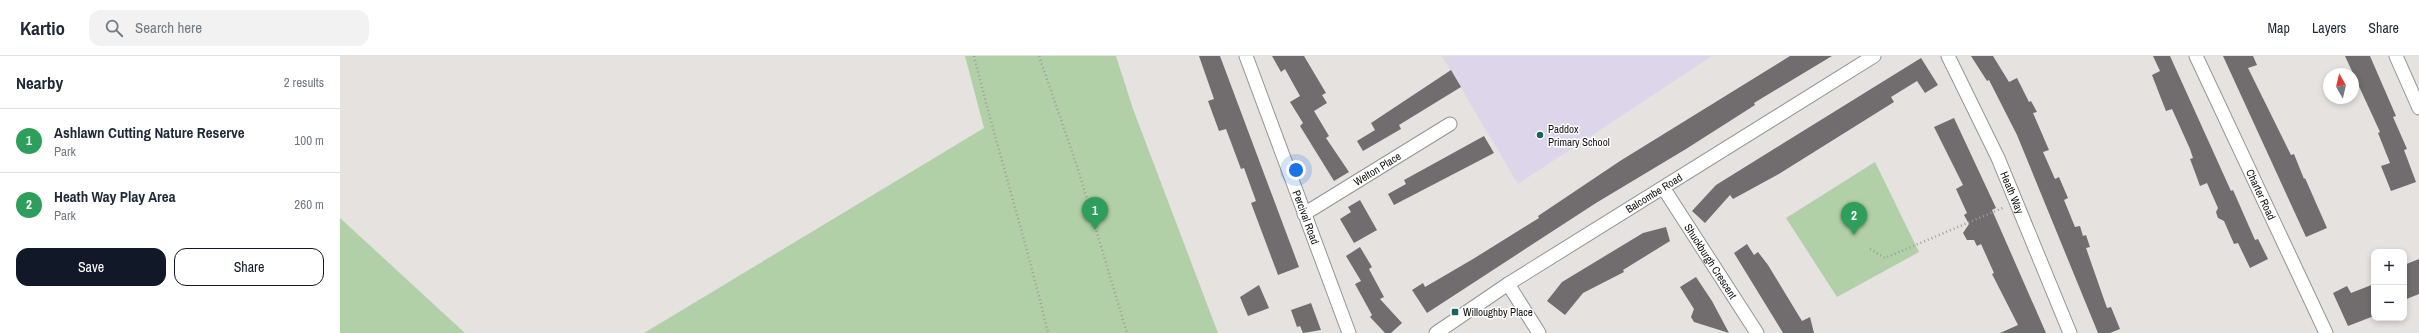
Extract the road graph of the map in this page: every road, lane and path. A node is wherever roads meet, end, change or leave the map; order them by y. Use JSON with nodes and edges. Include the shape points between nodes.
{"nodes":[{"id":1,"x":974,"y":56,"type":"edge"},
{"id":2,"x":1039,"y":56,"type":"edge"},
{"id":3,"x":1246,"y":56,"type":"edge"},
{"id":4,"x":1874,"y":56,"type":"edge"},
{"id":5,"x":1948,"y":56,"type":"edge"},
{"id":6,"x":2196,"y":56,"type":"edge"},
{"id":7,"x":2396,"y":56,"type":"edge"},
{"id":8,"x":2419,"y":108,"type":"edge"},
{"id":9,"x":1450,"y":124,"type":"dead end"},
{"id":10,"x":1664,"y":189,"type":"junction"},
{"id":11,"x":2016,"y":202,"type":"junction"},
{"id":12,"x":1304,"y":214,"type":"junction"},
{"id":13,"x":1870,"y":249,"type":"dead end"},
{"id":14,"x":1508,"y":284,"type":"junction"},
{"id":15,"x":1048,"y":333,"type":"edge"},
{"id":16,"x":1127,"y":333,"type":"edge"},
{"id":17,"x":1348,"y":333,"type":"edge"},
{"id":18,"x":1436,"y":333,"type":"edge"},
{"id":19,"x":1539,"y":333,"type":"edge"},
{"id":20,"x":1757,"y":333,"type":"edge"},
{"id":21,"x":2070,"y":333,"type":"edge"},
{"id":22,"x":2326,"y":333,"type":"edge"}],
"edges":[{"from":1,"to":15,"type":"path"},
{"from":2,"to":16,"type":"path","via":[[1077,166]]},
{"from":3,"to":12,"type":"street","name":"Percival Road"},
{"from":4,"to":10,"type":"street","name":"Balcombe Road"},
{"from":5,"to":11,"type":"street","name":"Heath Way","via":[[1998,158]]},
{"from":6,"to":22,"type":"street","name":"Charter Road"},
{"from":7,"to":8,"type":"street"},
{"from":9,"to":12,"type":"street","name":"Welton Place"},
{"from":10,"to":14,"type":"street","name":"Balcombe Road"},
{"from":10,"to":20,"type":"street","name":"Shuckburgh Crescent"},
{"from":11,"to":13,"type":"path","via":[[1885,258]]},
{"from":11,"to":21,"type":"street","name":"Heath Way"},
{"from":12,"to":17,"type":"street","name":"Percival Road"},
{"from":14,"to":18,"type":"street","name":"Balcombe Road"},
{"from":14,"to":19,"type":"street"}]}
